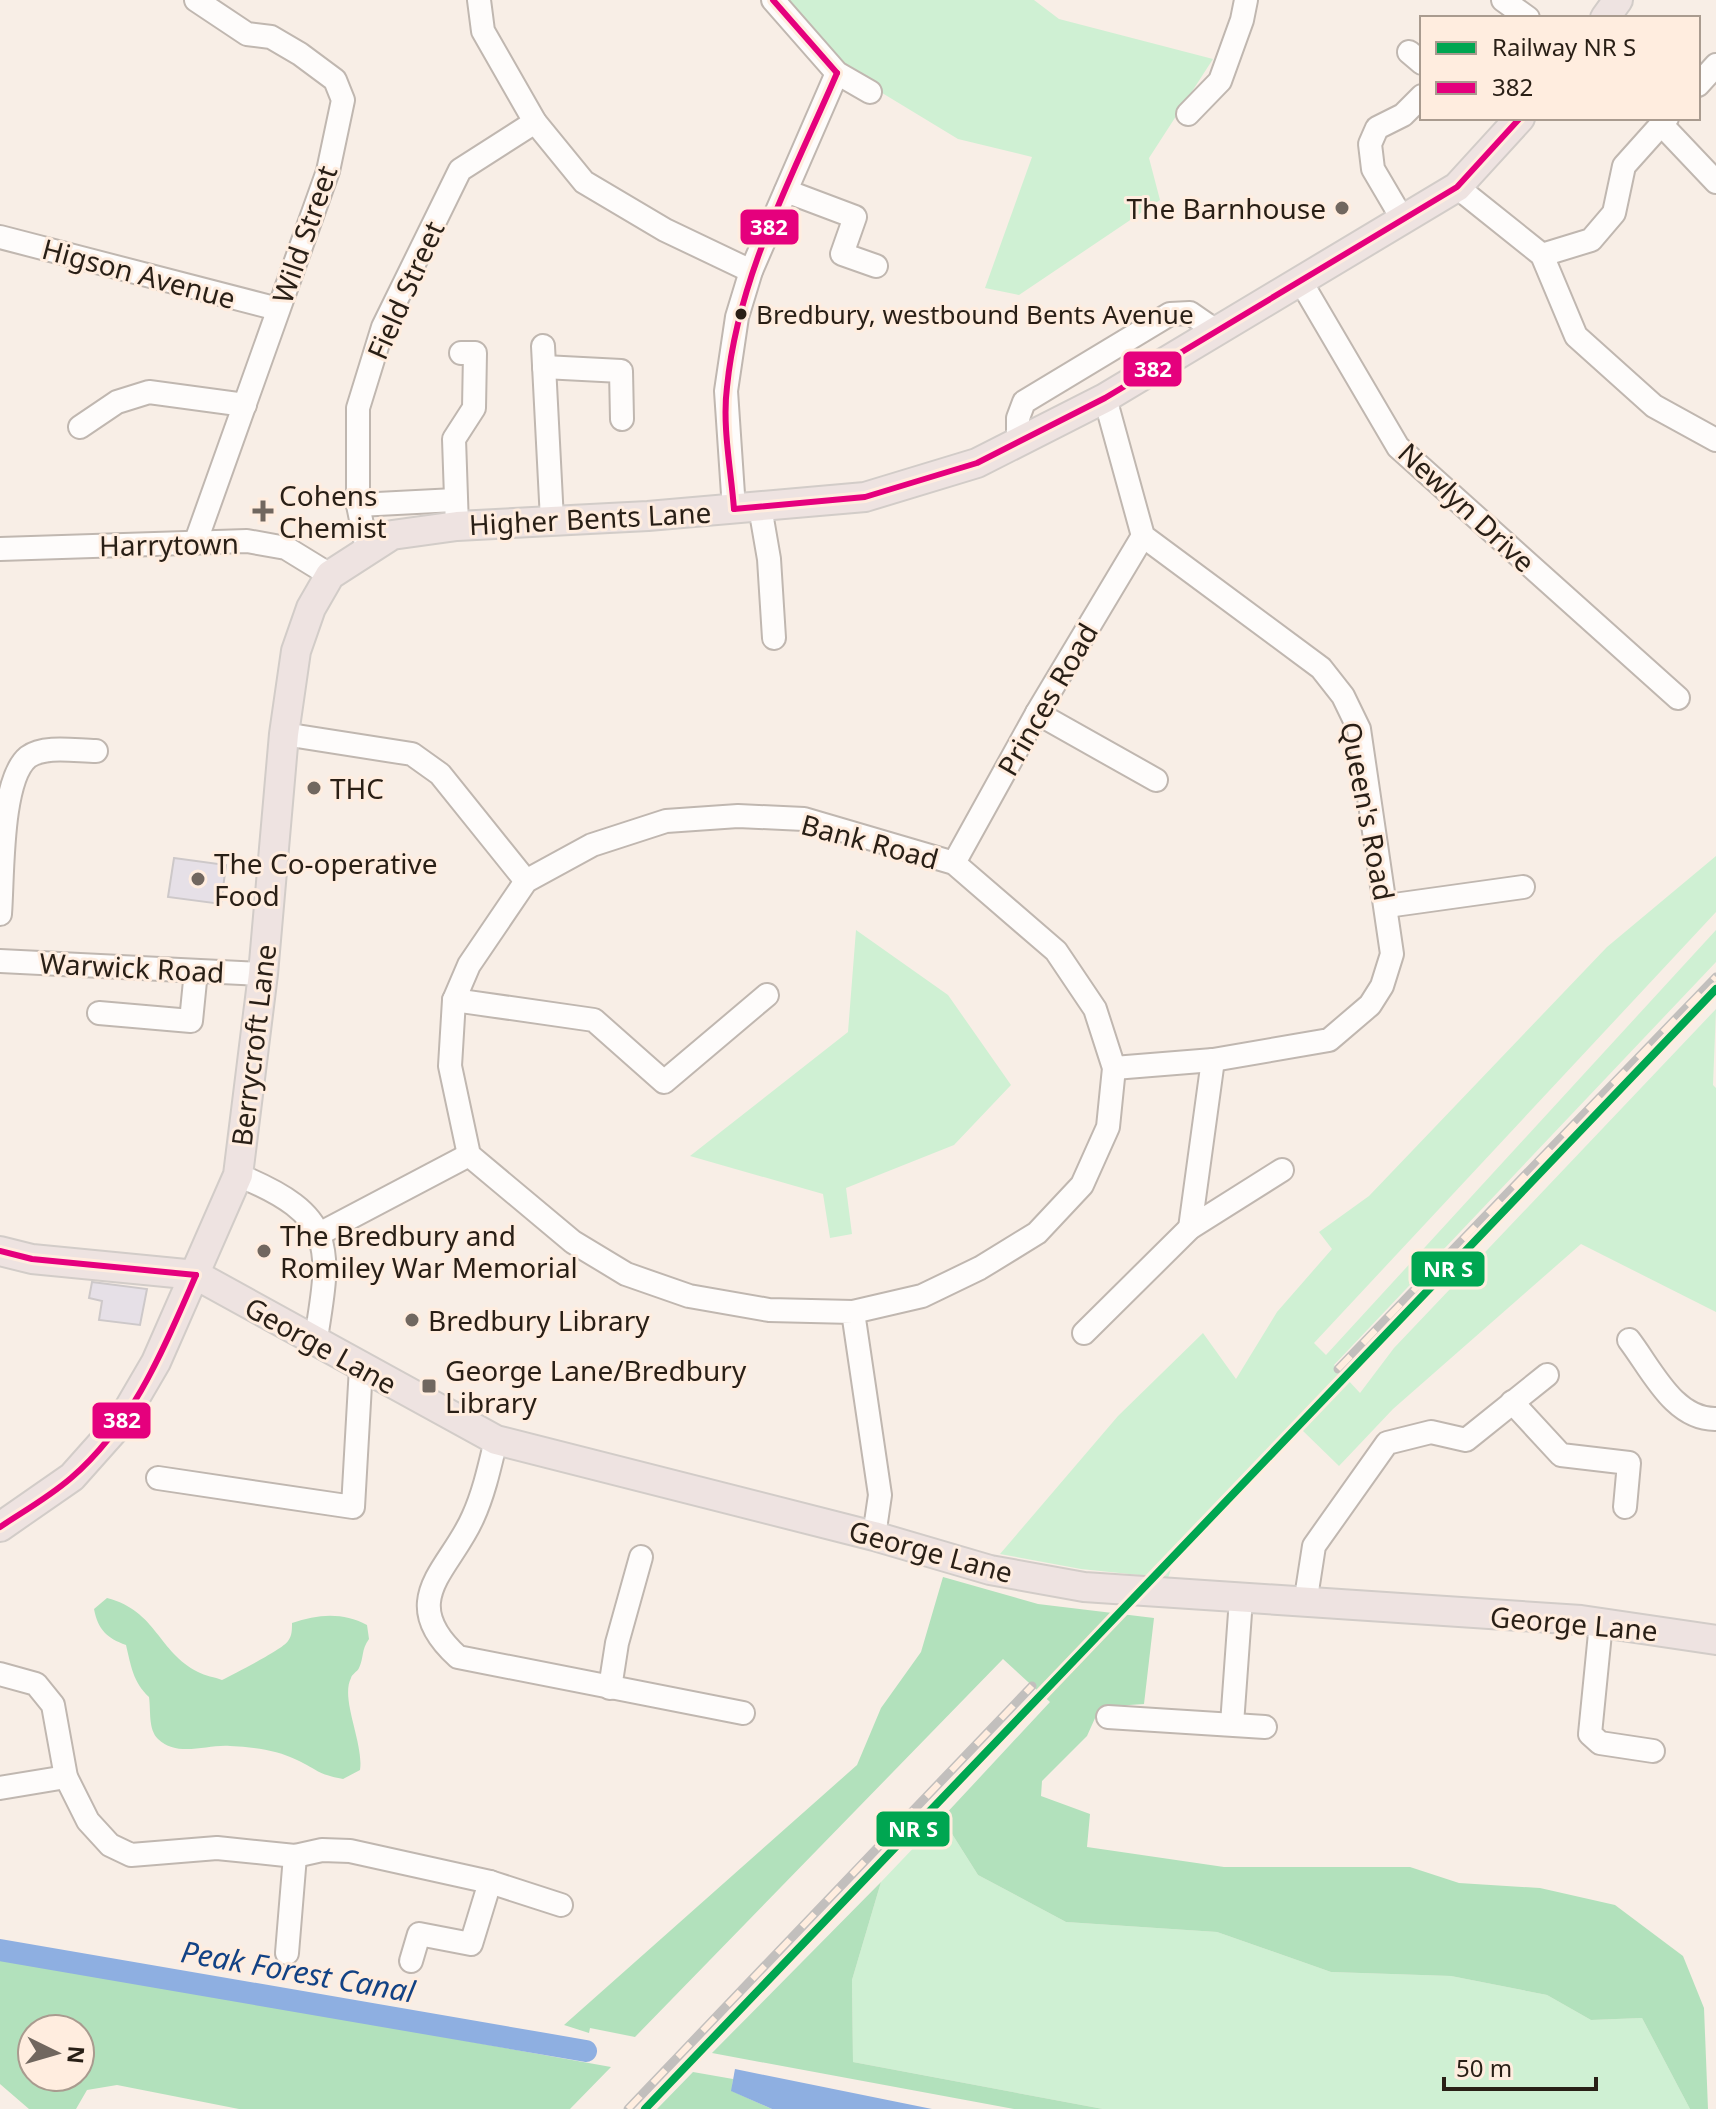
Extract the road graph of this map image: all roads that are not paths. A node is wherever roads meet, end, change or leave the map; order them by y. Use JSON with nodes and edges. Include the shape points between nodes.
{"nodes":[{"id":1,"x":196,"y":0,"type":"edge"},
{"id":2,"x":479,"y":0,"type":"edge"},
{"id":3,"x":773,"y":0,"type":"edge"},
{"id":4,"x":1246,"y":0,"type":"edge"},
{"id":5,"x":1503,"y":0,"type":"edge"},
{"id":6,"x":1525,"y":16,"type":"edge"},
{"id":7,"x":1716,"y":65,"type":"edge"},
{"id":8,"x":837,"y":73,"type":"junction"},
{"id":9,"x":1700,"y":83,"type":"edge"},
{"id":10,"x":870,"y":92,"type":"dead end"},
{"id":11,"x":1420,"y":98,"type":"edge"},
{"id":12,"x":1188,"y":114,"type":"dead end"},
{"id":13,"x":1518,"y":120,"type":"edge"},
{"id":14,"x":1664,"y":121,"type":"edge"},
{"id":15,"x":535,"y":122,"type":"junction"},
{"id":16,"x":1716,"y":182,"type":"edge"},
{"id":17,"x":1457,"y":187,"type":"junction"},
{"id":18,"x":786,"y":191,"type":"junction"},
{"id":19,"x":1403,"y":220,"type":"junction"},
{"id":20,"x":0,"y":237,"type":"edge"},
{"id":21,"x":1542,"y":255,"type":"junction"},
{"id":22,"x":876,"y":266,"type":"dead end"},
{"id":23,"x":751,"y":271,"type":"junction"},
{"id":24,"x":1300,"y":280,"type":"junction"},
{"id":25,"x":278,"y":309,"type":"junction"},
{"id":26,"x":1216,"y":331,"type":"junction"},
{"id":27,"x":461,"y":353,"type":"dead end"},
{"id":28,"x":1105,"y":398,"type":"junction"},
{"id":29,"x":245,"y":405,"type":"junction"},
{"id":30,"x":622,"y":419,"type":"dead end"},
{"id":31,"x":80,"y":427,"type":"dead end"},
{"id":32,"x":1716,"y":440,"type":"edge"},
{"id":33,"x":1018,"y":442,"type":"junction"},
{"id":34,"x":358,"y":505,"type":"junction"},
{"id":35,"x":747,"y":508,"type":"junction"},
{"id":36,"x":456,"y":513,"type":"junction"},
{"id":37,"x":552,"y":520,"type":"junction"},
{"id":38,"x":1143,"y":536,"type":"junction"},
{"id":39,"x":196,"y":541,"type":"junction"},
{"id":40,"x":0,"y":549,"type":"edge"},
{"id":41,"x":367,"y":549,"type":"junction"},
{"id":42,"x":330,"y":575,"type":"junction"},
{"id":43,"x":774,"y":638,"type":"dead end"},
{"id":44,"x":1678,"y":698,"type":"dead end"},
{"id":45,"x":1037,"y":713,"type":"junction"},
{"id":46,"x":284,"y":734,"type":"junction"},
{"id":47,"x":96,"y":751,"type":"dead end"},
{"id":48,"x":1156,"y":780,"type":"dead end"},
{"id":49,"x":954,"y":863,"type":"junction"},
{"id":50,"x":526,"y":881,"type":"junction"},
{"id":51,"x":1523,"y":887,"type":"dead end"},
{"id":52,"x":1387,"y":906,"type":"junction"},
{"id":53,"x":0,"y":914,"type":"edge"},
{"id":54,"x":0,"y":961,"type":"edge"},
{"id":55,"x":196,"y":971,"type":"junction"},
{"id":56,"x":263,"y":974,"type":"junction"},
{"id":57,"x":767,"y":995,"type":"dead end"},
{"id":58,"x":454,"y":1000,"type":"junction"},
{"id":59,"x":99,"y":1013,"type":"dead end"},
{"id":60,"x":1213,"y":1060,"type":"junction"},
{"id":61,"x":1114,"y":1068,"type":"junction"},
{"id":62,"x":469,"y":1155,"type":"junction"},
{"id":63,"x":1282,"y":1170,"type":"dead end"},
{"id":64,"x":238,"y":1175,"type":"junction"},
{"id":65,"x":1190,"y":1228,"type":"junction"},
{"id":66,"x":321,"y":1233,"type":"junction"},
{"id":67,"x":0,"y":1251,"type":"edge"},
{"id":68,"x":196,"y":1275,"type":"junction"},
{"id":69,"x":853,"y":1312,"type":"junction"},
{"id":70,"x":1084,"y":1333,"type":"dead end"},
{"id":71,"x":1629,"y":1340,"type":"dead end"},
{"id":72,"x":315,"y":1344,"type":"junction"},
{"id":73,"x":361,"y":1367,"type":"junction"},
{"id":74,"x":1547,"y":1375,"type":"dead end"},
{"id":75,"x":1512,"y":1402,"type":"junction"},
{"id":76,"x":1716,"y":1419,"type":"edge"},
{"id":77,"x":496,"y":1440,"type":"junction"},
{"id":78,"x":158,"y":1477,"type":"dead end"},
{"id":79,"x":1625,"y":1507,"type":"dead end"},
{"id":80,"x":0,"y":1527,"type":"edge"},
{"id":81,"x":874,"y":1536,"type":"junction"},
{"id":82,"x":641,"y":1557,"type":"dead end"},
{"id":83,"x":1241,"y":1599,"type":"junction"},
{"id":84,"x":1305,"y":1604,"type":"junction"},
{"id":85,"x":1601,"y":1623,"type":"junction"},
{"id":86,"x":1716,"y":1640,"type":"edge"},
{"id":87,"x":0,"y":1674,"type":"edge"},
{"id":88,"x":610,"y":1688,"type":"junction"},
{"id":89,"x":743,"y":1713,"type":"dead end"},
{"id":90,"x":1108,"y":1717,"type":"dead end"},
{"id":91,"x":1232,"y":1724,"type":"junction"},
{"id":92,"x":1265,"y":1727,"type":"dead end"},
{"id":93,"x":1653,"y":1751,"type":"dead end"},
{"id":94,"x":66,"y":1777,"type":"junction"},
{"id":95,"x":0,"y":1788,"type":"edge"},
{"id":96,"x":295,"y":1856,"type":"junction"},
{"id":97,"x":490,"y":1882,"type":"junction"},
{"id":98,"x":561,"y":1905,"type":"dead end"},
{"id":99,"x":287,"y":1953,"type":"dead end"},
{"id":100,"x":411,"y":1961,"type":"dead end"}],
"edges":[{"from":1,"to":25,"type":"street","name":"Wild Street","via":[[247,34],[271,37],[300,54],[335,80],[343,100],[328,171]]},
{"from":2,"to":15,"type":"street","via":[[483,31]]},
{"from":3,"to":8,"type":"street"},
{"from":4,"to":12,"type":"street","via":[[1220,81]]},
{"from":5,"to":6,"type":"street"},
{"from":7,"to":9,"type":"street"},
{"from":8,"to":10,"type":"street"},
{"from":8,"to":18,"type":"street"},
{"from":11,"to":19,"type":"street","via":[[1403,115],[1377,128],[1370,144],[1373,169]]},
{"from":13,"to":17,"type":"main road","name":"Higher Bents Lane"},
{"from":14,"to":16,"type":"street"},
{"from":14,"to":21,"type":"street","via":[[1624,166],[1614,213],[1591,240]]},
{"from":15,"to":23,"type":"street","via":[[584,182],[665,230]]},
{"from":15,"to":34,"type":"street","name":"Field Street","via":[[460,170],[383,327],[358,408]]},
{"from":17,"to":19,"type":"main road","name":"Higher Bents Lane"},
{"from":17,"to":21,"type":"street"},
{"from":18,"to":22,"type":"street","via":[[855,217],[842,254]]},
{"from":18,"to":23,"type":"street"},
{"from":19,"to":24,"type":"main road","name":"Higher Bents Lane"},
{"from":20,"to":25,"type":"street","name":"Higson Avenue"},
{"from":21,"to":32,"type":"street","via":[[1576,336],[1654,406]]},
{"from":23,"to":35,"type":"street","via":[[728,360],[726,423]]},
{"from":24,"to":26,"type":"main road","name":"Higher Bents Lane"},
{"from":24,"to":44,"type":"street","name":"Newlyn Drive","via":[[1398,447]]},
{"from":25,"to":29,"type":"street","name":"Wild Street"},
{"from":26,"to":28,"type":"main road","name":"Higher Bents Lane"},
{"from":26,"to":33,"type":"street","via":[[1190,313],[1170,314],[1024,402]]},
{"from":27,"to":36,"type":"street","via":[[475,353],[474,408],[454,439]]},
{"from":28,"to":33,"type":"main road","name":"Higher Bents Lane"},
{"from":28,"to":38,"type":"street"},
{"from":29,"to":31,"type":"street","via":[[149,392],[117,402]]},
{"from":29,"to":39,"type":"street","name":"Wild Street"},
{"from":30,"to":37,"type":"street","via":[[621,371],[544,356]]},
{"from":33,"to":35,"type":"main road","name":"Higher Bents Lane","via":[[977,463],[865,497]]},
{"from":34,"to":36,"type":"street"},
{"from":34,"to":41,"type":"street","name":"Field Street"},
{"from":35,"to":37,"type":"main road","name":"Higher Bents Lane"},
{"from":35,"to":43,"type":"street","via":[[769,559]]},
{"from":36,"to":37,"type":"main road","name":"Higher Bents Lane"},
{"from":36,"to":41,"type":"main road","name":"Higher Bents Lane"},
{"from":38,"to":45,"type":"street","name":"Princes Road"},
{"from":38,"to":52,"type":"street","name":"Queen's Road","via":[[1321,668],[1343,696],[1359,729]]},
{"from":39,"to":40,"type":"street","name":"Harrytown"},
{"from":39,"to":42,"type":"street","name":"Harrytown","via":[[286,548]]},
{"from":41,"to":42,"type":"main road","name":"Higher Bents Lane"},
{"from":42,"to":46,"type":"main road","name":"Berrycroft Lane","via":[[296,651]]},
{"from":45,"to":48,"type":"street"},
{"from":45,"to":49,"type":"street","name":"Princes Road"},
{"from":46,"to":50,"type":"street","via":[[412,754],[440,774]]},
{"from":46,"to":56,"type":"main road","name":"Berrycroft Lane"},
{"from":47,"to":53,"type":"street","via":[[49,750],[29,756],[15,772],[8,797]]},
{"from":49,"to":50,"type":"street","name":"Bank Road","via":[[804,819],[738,816],[666,821],[592,845]]},
{"from":49,"to":61,"type":"street","name":"Bank Road","via":[[1056,951],[1095,1009]]},
{"from":50,"to":58,"type":"street","via":[[469,965]]},
{"from":51,"to":52,"type":"street"},
{"from":52,"to":60,"type":"street","name":"Queen's Road","via":[[1392,954],[1382,986],[1349,1024],[1329,1040]]},
{"from":54,"to":55,"type":"street","name":"Warwick Road"},
{"from":55,"to":56,"type":"street","name":"Warwick Road"},
{"from":55,"to":59,"type":"street","via":[[191,1021]]},
{"from":56,"to":64,"type":"main road","name":"Berrycroft Lane"},
{"from":57,"to":58,"type":"street","via":[[664,1082],[594,1020]]},
{"from":58,"to":62,"type":"street","via":[[450,1066]]},
{"from":60,"to":61,"type":"street","name":"Queen's Road"},
{"from":60,"to":65,"type":"street"},
{"from":61,"to":69,"type":"street","name":"Bank Road","via":[[1108,1127],[1082,1185],[1037,1233],[922,1296]]},
{"from":62,"to":66,"type":"street"},
{"from":62,"to":69,"type":"street","name":"Bank Road","via":[[563,1234],[626,1274],[689,1296],[769,1310]]},
{"from":63,"to":65,"type":"street"},
{"from":64,"to":66,"type":"street","via":[[274,1190]]},
{"from":64,"to":68,"type":"main road","name":"Berrycroft Lane"},
{"from":65,"to":70,"type":"street"},
{"from":66,"to":72,"type":"street","via":[[326,1274]]},
{"from":67,"to":68,"type":"main road","via":[[32,1259]]},
{"from":68,"to":72,"type":"main road","name":"George Lane"},
{"from":68,"to":80,"type":"main road","name":"Berrycroft Lane","via":[[121,1422],[72,1477]]},
{"from":69,"to":81,"type":"street","via":[[880,1495]]},
{"from":71,"to":76,"type":"street","via":[[1677,1405],[1698,1419]]},
{"from":72,"to":73,"type":"main road","name":"George Lane"},
{"from":73,"to":77,"type":"main road","name":"George Lane"},
{"from":73,"to":78,"type":"street","via":[[353,1507]]},
{"from":74,"to":75,"type":"street"},
{"from":75,"to":79,"type":"street","via":[[1561,1455],[1629,1463]]},
{"from":75,"to":84,"type":"street","via":[[1466,1440],[1431,1432],[1387,1443],[1314,1546]]},
{"from":77,"to":81,"type":"main road","name":"George Lane"},
{"from":77,"to":88,"type":"street","via":[[473,1519],[430,1590],[431,1617],[440,1641],[458,1657]]},
{"from":81,"to":83,"type":"main road","name":"George Lane","via":[[990,1570],[1084,1587]]},
{"from":82,"to":88,"type":"street"},
{"from":83,"to":84,"type":"main road","name":"George Lane"},
{"from":83,"to":91,"type":"street"},
{"from":84,"to":85,"type":"main road","name":"George Lane"},
{"from":85,"to":86,"type":"main road","name":"George Lane"},
{"from":85,"to":93,"type":"street","via":[[1590,1734],[1600,1743]]},
{"from":87,"to":94,"type":"street","via":[[36,1684],[53,1705]]},
{"from":88,"to":89,"type":"street"},
{"from":90,"to":91,"type":"street"},
{"from":91,"to":92,"type":"street"},
{"from":94,"to":95,"type":"street"},
{"from":94,"to":96,"type":"street","via":[[88,1821],[110,1845],[131,1855],[217,1848]]},
{"from":96,"to":97,"type":"street","via":[[350,1851]]},
{"from":96,"to":99,"type":"street"},
{"from":97,"to":98,"type":"street"},
{"from":97,"to":100,"type":"street","via":[[471,1944],[419,1934]]}]}
